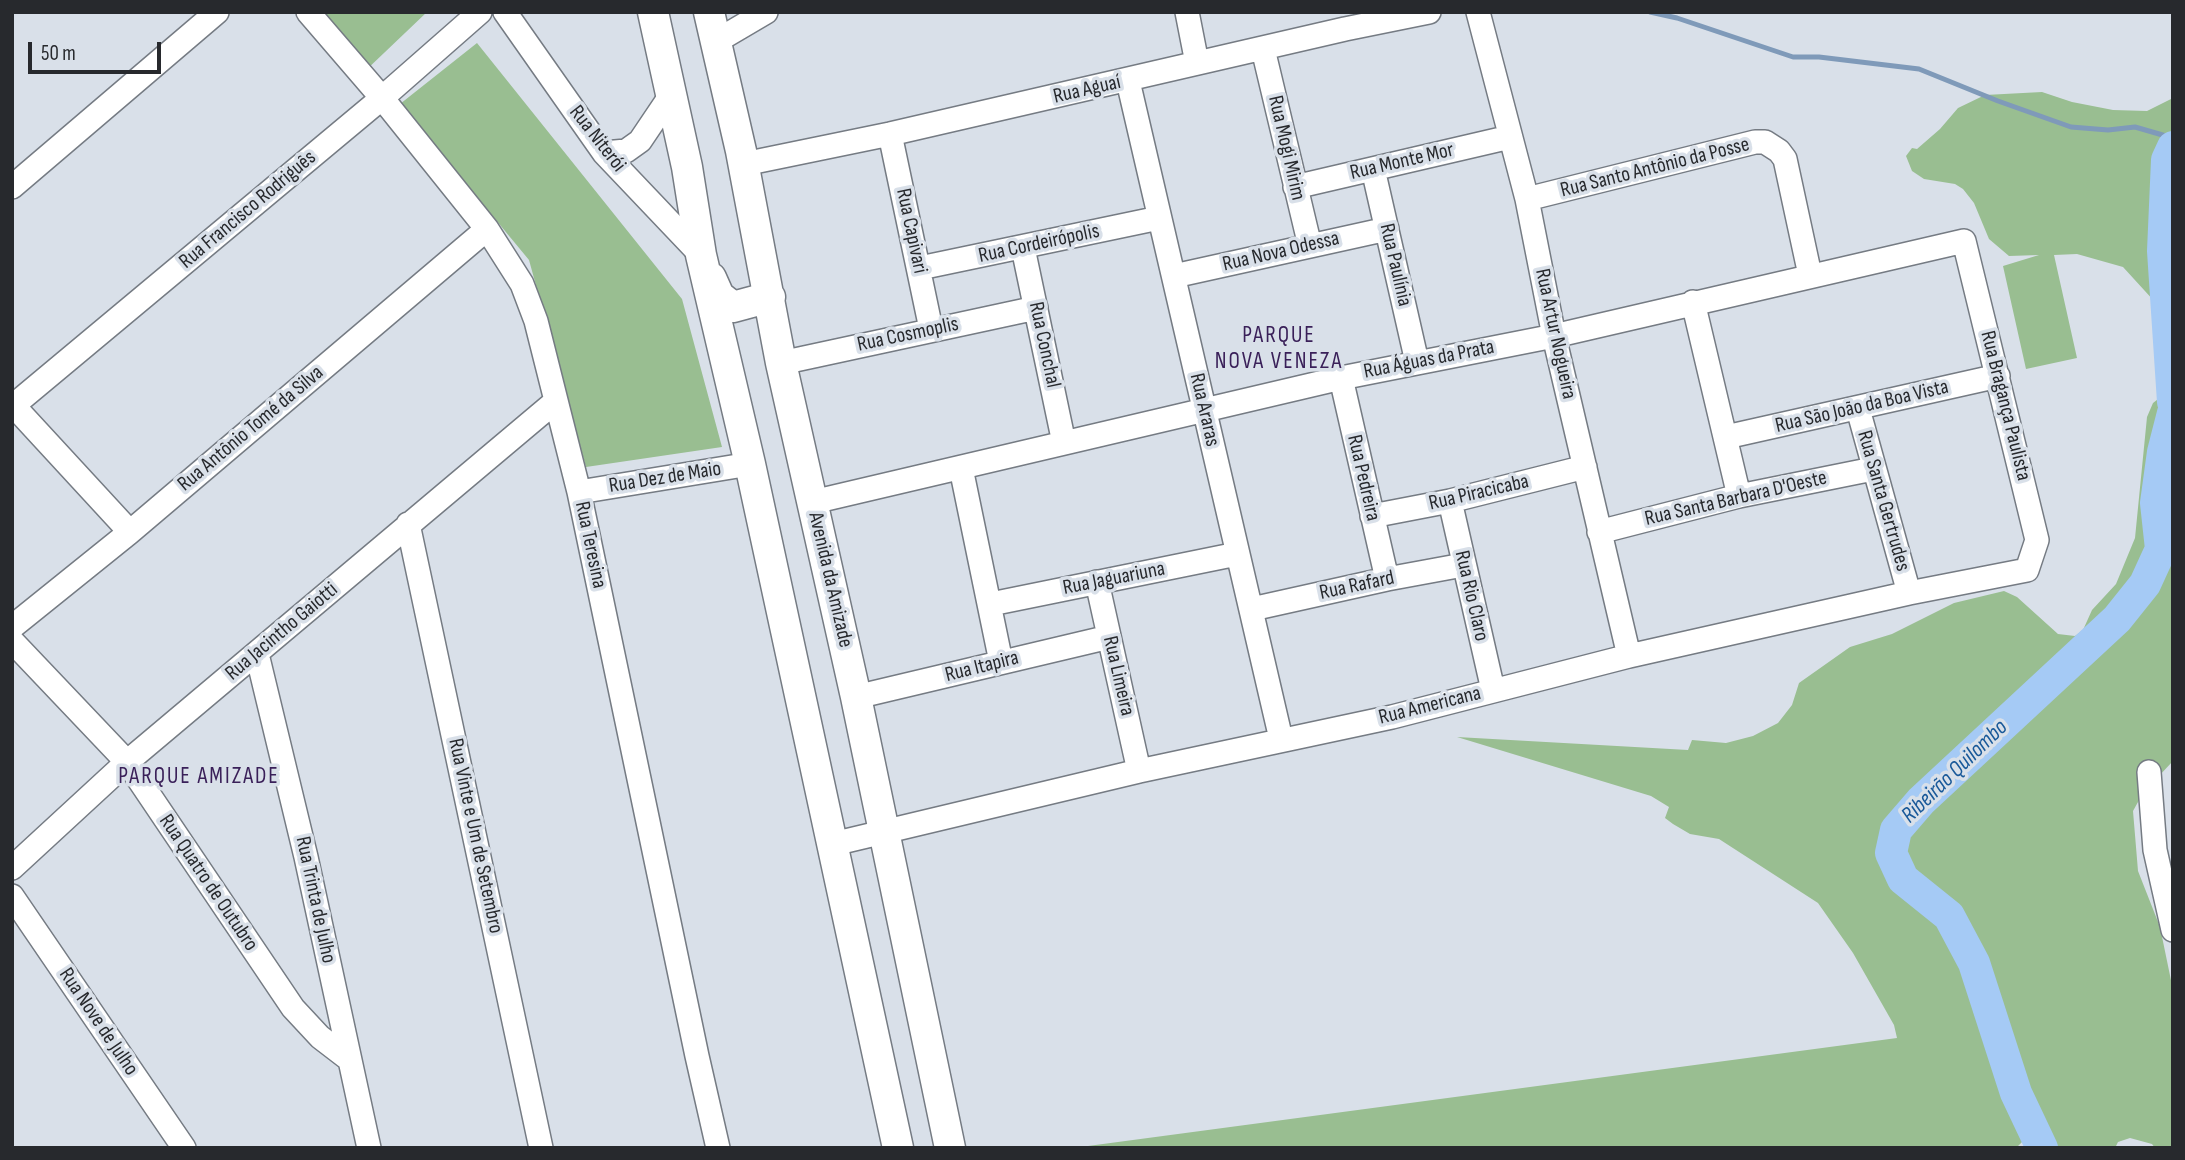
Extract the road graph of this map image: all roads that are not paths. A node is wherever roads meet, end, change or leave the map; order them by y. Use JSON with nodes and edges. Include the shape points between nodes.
{"nodes":[{"id":1,"x":218,"y":12,"type":"edge"},
{"id":2,"x":308,"y":12,"type":"edge"},
{"id":3,"x":480,"y":12,"type":"edge"},
{"id":4,"x":505,"y":12,"type":"edge"},
{"id":5,"x":653,"y":12,"type":"edge"},
{"id":6,"x":709,"y":12,"type":"edge"},
{"id":7,"x":766,"y":12,"type":"edge"},
{"id":8,"x":1187,"y":12,"type":"edge"},
{"id":9,"x":1429,"y":12,"type":"edge"},
{"id":10,"x":1478,"y":12,"type":"edge"},
{"id":11,"x":1343,"y":20,"type":"edge"},
{"id":12,"x":715,"y":42,"type":"junction"},
{"id":13,"x":1263,"y":50,"type":"junction"},
{"id":14,"x":1197,"y":64,"type":"junction"},
{"id":15,"x":1128,"y":80,"type":"junction"},
{"id":16,"x":671,"y":95,"type":"junction"},
{"id":17,"x":382,"y":98,"type":"junction"},
{"id":18,"x":890,"y":134,"type":"junction"},
{"id":19,"x":1510,"y":137,"type":"junction"},
{"id":20,"x":604,"y":153,"type":"junction"},
{"id":21,"x":744,"y":164,"type":"junction"},
{"id":22,"x":1373,"y":169,"type":"junction"},
{"id":23,"x":12,"y":187,"type":"edge"},
{"id":24,"x":1295,"y":187,"type":"junction"},
{"id":25,"x":1527,"y":199,"type":"junction"},
{"id":26,"x":1159,"y":218,"type":"junction"},
{"id":27,"x":487,"y":229,"type":"junction"},
{"id":28,"x":1387,"y":229,"type":"junction"},
{"id":29,"x":1964,"y":241,"type":"joint"},
{"id":30,"x":1310,"y":246,"type":"junction"},
{"id":31,"x":1023,"y":248,"type":"junction"},
{"id":32,"x":701,"y":255,"type":"junction"},
{"id":33,"x":920,"y":268,"type":"junction"},
{"id":34,"x":1810,"y":275,"type":"junction"},
{"id":35,"x":1174,"y":276,"type":"junction"},
{"id":36,"x":770,"y":297,"type":"junction"},
{"id":37,"x":1693,"y":302,"type":"junction"},
{"id":38,"x":1036,"y":307,"type":"junction"},
{"id":39,"x":931,"y":329,"type":"junction"},
{"id":40,"x":1554,"y":336,"type":"junction"},
{"id":41,"x":1417,"y":362,"type":"junction"},
{"id":42,"x":781,"y":363,"type":"junction"},
{"id":43,"x":1998,"y":376,"type":"junction"},
{"id":44,"x":1341,"y":378,"type":"junction"},
{"id":45,"x":556,"y":401,"type":"junction"},
{"id":46,"x":13,"y":405,"type":"edge"},
{"id":47,"x":1858,"y":409,"type":"junction"},
{"id":48,"x":1204,"y":411,"type":"junction"},
{"id":49,"x":1726,"y":437,"type":"junction"},
{"id":50,"x":1064,"y":443,"type":"junction"},
{"id":51,"x":751,"y":464,"type":"junction"},
{"id":52,"x":1585,"y":467,"type":"junction"},
{"id":53,"x":961,"y":468,"type":"junction"},
{"id":54,"x":1873,"y":469,"type":"junction"},
{"id":55,"x":579,"y":492,"type":"junction"},
{"id":56,"x":1739,"y":496,"type":"junction"},
{"id":57,"x":1450,"y":501,"type":"junction"},
{"id":58,"x":813,"y":502,"type":"junction"},
{"id":59,"x":1372,"y":516,"type":"junction"},
{"id":60,"x":408,"y":524,"type":"junction"},
{"id":61,"x":130,"y":532,"type":"junction"},
{"id":62,"x":1599,"y":532,"type":"junction"},
{"id":63,"x":1237,"y":554,"type":"junction"},
{"id":64,"x":1463,"y":565,"type":"junction"},
{"id":65,"x":2027,"y":570,"type":"joint"},
{"id":66,"x":1387,"y":579,"type":"junction"},
{"id":67,"x":1097,"y":582,"type":"junction"},
{"id":68,"x":1909,"y":593,"type":"junction"},
{"id":69,"x":991,"y":604,"type":"junction"},
{"id":70,"x":1252,"y":609,"type":"junction"},
{"id":71,"x":12,"y":626,"type":"edge"},
{"id":72,"x":1109,"y":637,"type":"junction"},
{"id":73,"x":12,"y":641,"type":"edge"},
{"id":74,"x":257,"y":654,"type":"junction"},
{"id":75,"x":1629,"y":656,"type":"junction"},
{"id":76,"x":1001,"y":662,"type":"junction"},
{"id":77,"x":1493,"y":690,"type":"junction"},
{"id":78,"x":856,"y":697,"type":"junction"},
{"id":79,"x":1281,"y":739,"type":"junction"},
{"id":80,"x":127,"y":762,"type":"junction"},
{"id":81,"x":1139,"y":771,"type":"junction"},
{"id":82,"x":2149,"y":772,"type":"dead end"},
{"id":83,"x":883,"y":831,"type":"junction"},
{"id":84,"x":833,"y":844,"type":"junction"},
{"id":85,"x":2164,"y":850,"type":"edge"},
{"id":86,"x":12,"y":867,"type":"edge"},
{"id":87,"x":12,"y":896,"type":"edge"},
{"id":88,"x":2173,"y":930,"type":"edge"},
{"id":89,"x":350,"y":1060,"type":"junction"},
{"id":90,"x":184,"y":1148,"type":"edge"},
{"id":91,"x":369,"y":1148,"type":"edge"},
{"id":92,"x":541,"y":1148,"type":"edge"},
{"id":93,"x":718,"y":1148,"type":"edge"},
{"id":94,"x":898,"y":1148,"type":"edge"},
{"id":95,"x":950,"y":1148,"type":"edge"}],
"edges":[{"from":1,"to":23,"type":"street"},
{"from":2,"to":17,"type":"street","name":"Rua Teresina"},
{"from":3,"to":17,"type":"street","name":"Rua Francisco Rodriguês"},
{"from":4,"to":20,"type":"street","name":"Rua Niterói"},
{"from":5,"to":16,"type":"main road"},
{"from":6,"to":12,"type":"main road","name":"Avenida da Amizade"},
{"from":7,"to":12,"type":"street"},
{"from":8,"to":14,"type":"street"},
{"from":9,"to":11,"type":"street","name":"Rua Aguaí"},
{"from":10,"to":19,"type":"street","name":"Rua Artur Nogueira"},
{"from":11,"to":13,"type":"street","name":"Rua Aguaí"},
{"from":12,"to":21,"type":"main road","name":"Avenida da Amizade"},
{"from":13,"to":14,"type":"street","name":"Rua Aguaí"},
{"from":13,"to":24,"type":"street","name":"Rua Mogi Mirim"},
{"from":14,"to":15,"type":"street","name":"Rua Aguaí"},
{"from":15,"to":18,"type":"street","name":"Rua Aguaí"},
{"from":15,"to":26,"type":"street","name":"Rua Araras"},
{"from":16,"to":20,"type":"street","via":[[640,141],[626,151]]},
{"from":16,"to":32,"type":"main road"},
{"from":17,"to":27,"type":"street","name":"Rua Teresina"},
{"from":17,"to":46,"type":"street","name":"Rua Francisco Rodriguês"},
{"from":18,"to":21,"type":"street","name":"Rua Aguaí"},
{"from":18,"to":33,"type":"street","name":"Rua Capivari"},
{"from":19,"to":22,"type":"street","name":"Rua Monte Mor"},
{"from":19,"to":25,"type":"street","name":"Rua Artur Nogueira"},
{"from":20,"to":32,"type":"street","name":"Rua Niterói"},
{"from":21,"to":36,"type":"main road","name":"Avenida da Amizade"},
{"from":22,"to":24,"type":"street","name":"Rua Monte Mor"},
{"from":22,"to":28,"type":"street","name":"Rua Paulínia"},
{"from":24,"to":30,"type":"street","name":"Rua Mogi Mirim"},
{"from":25,"to":34,"type":"street","name":"Rua Santo Antônio da Posse","via":[[1765,142],[1785,159]]},
{"from":25,"to":40,"type":"street","name":"Rua Artur Nogueira"},
{"from":26,"to":31,"type":"street","name":"Rua Cordeirópolis"},
{"from":26,"to":35,"type":"street","name":"Rua Araras"},
{"from":27,"to":45,"type":"street","name":"Rua Teresina","via":[[522,284]]},
{"from":27,"to":61,"type":"street","name":"Rua Antônio Tomé da Silva"},
{"from":28,"to":30,"type":"street","name":"Rua Nova Odessa"},
{"from":28,"to":41,"type":"street","name":"Rua Paulínia"},
{"from":29,"to":34,"type":"street","name":"Rua Águas da Prata"},
{"from":29,"to":43,"type":"street","name":"Rua Bragança Paulista"},
{"from":30,"to":35,"type":"street","name":"Rua Nova Odessa"},
{"from":31,"to":33,"type":"street","name":"Rua Cordeirópolis"},
{"from":31,"to":38,"type":"street","name":"Rua Conchal"},
{"from":32,"to":36,"type":"main road","via":[[727,304],[733,307]]},
{"from":32,"to":51,"type":"main road"},
{"from":33,"to":39,"type":"street","name":"Rua Capivari"},
{"from":34,"to":37,"type":"street","name":"Rua Águas da Prata"},
{"from":35,"to":48,"type":"street","name":"Rua Araras"},
{"from":36,"to":42,"type":"main road","name":"Avenida da Amizade"},
{"from":37,"to":40,"type":"street","name":"Rua Águas da Prata"},
{"from":37,"to":49,"type":"street"},
{"from":38,"to":39,"type":"street","name":"Rua Cosmoplis"},
{"from":38,"to":50,"type":"street","name":"Rua Conchal"},
{"from":39,"to":42,"type":"street","name":"Rua Cosmoplis"},
{"from":40,"to":41,"type":"street","name":"Rua Águas da Prata"},
{"from":40,"to":52,"type":"street","name":"Rua Artur Nogueira"},
{"from":41,"to":44,"type":"street","name":"Rua Águas da Prata"},
{"from":42,"to":58,"type":"main road","name":"Avenida da Amizade"},
{"from":43,"to":47,"type":"street","name":"Rua São João da Boa Vista"},
{"from":43,"to":65,"type":"street","name":"Rua Bragança Paulista","via":[[2037,540]]},
{"from":44,"to":48,"type":"street","name":"Rua Águas da Prata"},
{"from":44,"to":59,"type":"street","name":"Rua Pedreira"},
{"from":45,"to":55,"type":"street","name":"Rua Teresina"},
{"from":45,"to":60,"type":"street","name":"Rua Jacintho Gaiotti"},
{"from":46,"to":61,"type":"street"},
{"from":47,"to":49,"type":"street","name":"Rua São João da Boa Vista"},
{"from":47,"to":54,"type":"street","name":"Rua Santa Gertrudes"},
{"from":48,"to":50,"type":"street","name":"Rua Águas da Prata"},
{"from":48,"to":63,"type":"street","name":"Rua Araras"},
{"from":49,"to":56,"type":"street"},
{"from":50,"to":53,"type":"street","name":"Rua Águas da Prata"},
{"from":51,"to":55,"type":"street","name":"Rua Dez de Maio"},
{"from":51,"to":84,"type":"main road"},
{"from":52,"to":57,"type":"street","name":"Rua Piracicaba"},
{"from":52,"to":62,"type":"street","name":"Rua Artur Nogueira"},
{"from":53,"to":58,"type":"street","name":"Rua Águas da Prata"},
{"from":53,"to":69,"type":"street"},
{"from":54,"to":56,"type":"street","name":"Rua Santa Barbara D'Oeste"},
{"from":54,"to":68,"type":"street","name":"Rua Santa Gertrudes"},
{"from":55,"to":93,"type":"street","name":"Rua Teresina"},
{"from":56,"to":62,"type":"street","name":"Rua Santa Barbara D'Oeste"},
{"from":57,"to":59,"type":"street","name":"Rua Piracicaba"},
{"from":57,"to":64,"type":"street","name":"Rua Rio Claro"},
{"from":58,"to":78,"type":"main road","name":"Avenida da Amizade"},
{"from":59,"to":66,"type":"street","name":"Rua Pedreira"},
{"from":60,"to":74,"type":"street","name":"Rua Jacintho Gaiotti"},
{"from":60,"to":92,"type":"street","name":"Rua Vinte e Um de Setembro"},
{"from":61,"to":71,"type":"street","name":"Rua Antônio Tomé da Silva"},
{"from":62,"to":75,"type":"street","name":"Rua Artur Nogueira"},
{"from":63,"to":67,"type":"street","name":"Rua Jaguariuna"},
{"from":63,"to":70,"type":"street","name":"Rua Araras"},
{"from":64,"to":66,"type":"street","name":"Rua Rafard"},
{"from":64,"to":77,"type":"street","name":"Rua Rio Claro"},
{"from":65,"to":68,"type":"street","name":"Rua Americana"},
{"from":66,"to":70,"type":"street","name":"Rua Rafard"},
{"from":67,"to":69,"type":"street","name":"Rua Jaguariuna"},
{"from":67,"to":72,"type":"street","name":"Rua Limeira"},
{"from":68,"to":75,"type":"street","name":"Rua Americana"},
{"from":69,"to":76,"type":"street"},
{"from":70,"to":79,"type":"street","name":"Rua Araras"},
{"from":72,"to":76,"type":"street","name":"Rua Itapira"},
{"from":72,"to":81,"type":"street","name":"Rua Limeira"},
{"from":73,"to":80,"type":"street","name":"Rua Quatro de Outubro"},
{"from":74,"to":80,"type":"street","name":"Rua Jacintho Gaiotti"},
{"from":74,"to":89,"type":"street","name":"Rua Trinta de Julho"},
{"from":75,"to":77,"type":"street","name":"Rua Americana"},
{"from":76,"to":78,"type":"street","name":"Rua Itapira"},
{"from":77,"to":79,"type":"street","name":"Rua Americana","via":[[1392,717]]},
{"from":78,"to":83,"type":"main road","name":"Avenida da Amizade"},
{"from":79,"to":81,"type":"street","name":"Rua Americana"},
{"from":80,"to":86,"type":"street","name":"Rua Jacintho Gaiotti"},
{"from":80,"to":89,"type":"street","name":"Rua Quatro de Outubro","via":[[293,1009]]},
{"from":81,"to":83,"type":"street","name":"Rua Americana"},
{"from":82,"to":85,"type":"street"},
{"from":83,"to":84,"type":"street","name":"Rua Americana"},
{"from":83,"to":95,"type":"main road","name":"Avenida da Amizade"},
{"from":84,"to":94,"type":"main road"},
{"from":85,"to":88,"type":"street"},
{"from":87,"to":90,"type":"street","name":"Rua Nove de Julho"},
{"from":89,"to":91,"type":"street","name":"Rua Trinta de Julho"}]}
